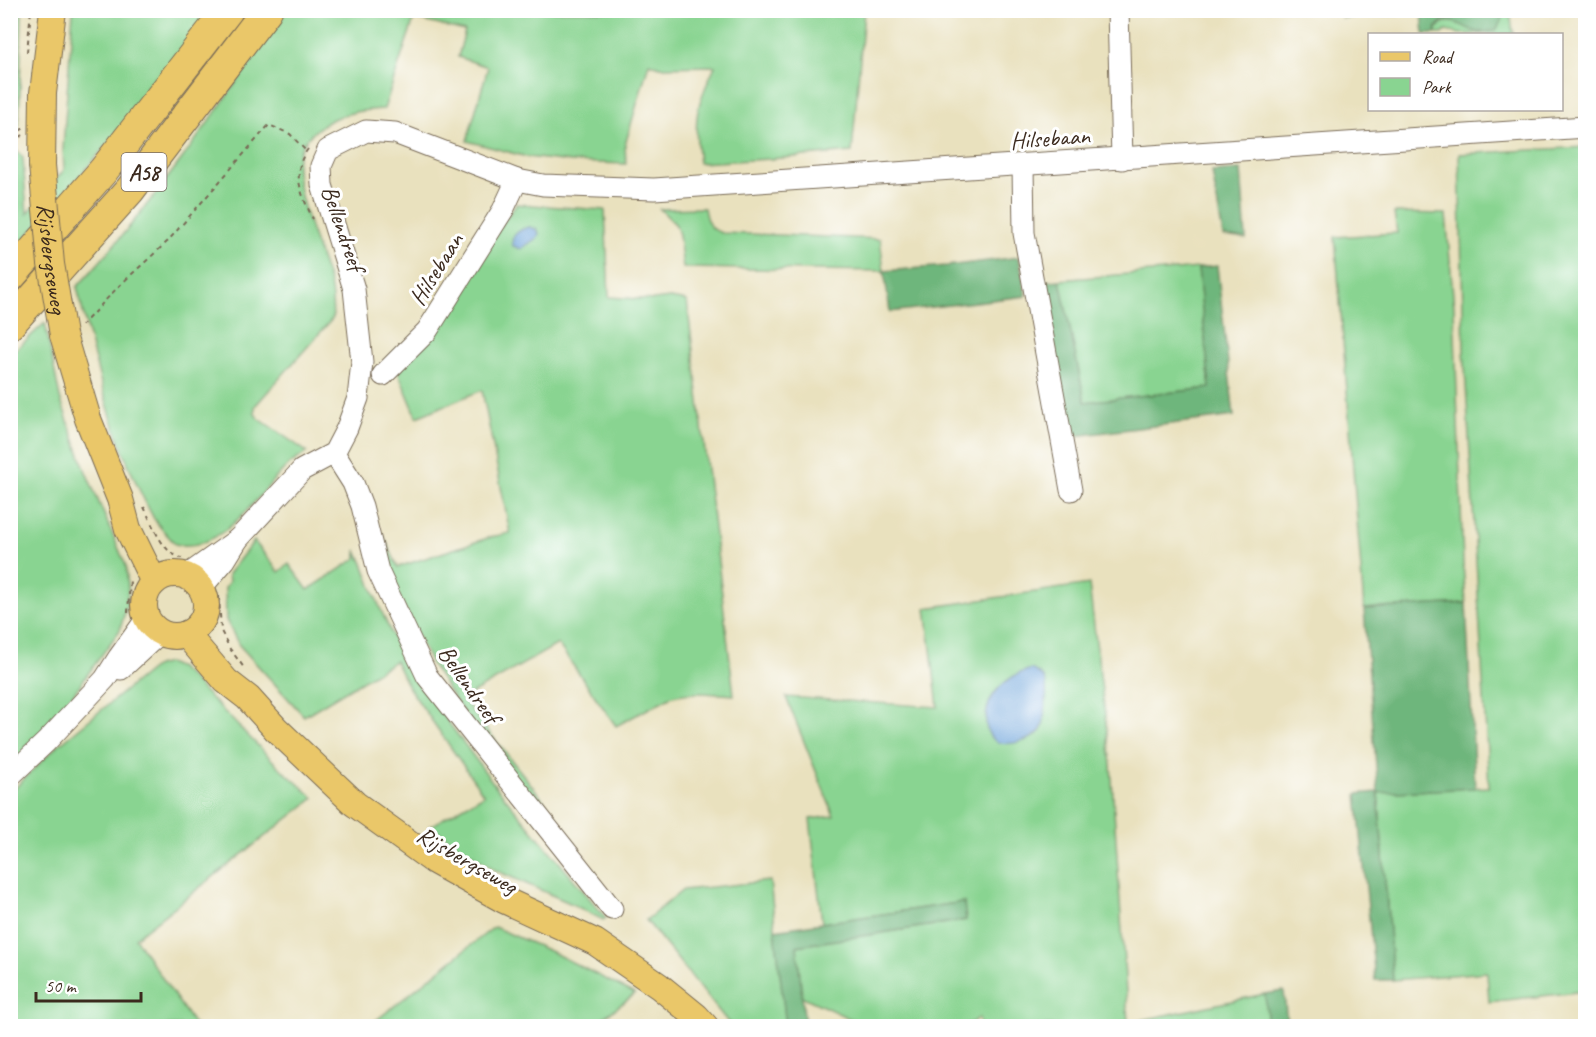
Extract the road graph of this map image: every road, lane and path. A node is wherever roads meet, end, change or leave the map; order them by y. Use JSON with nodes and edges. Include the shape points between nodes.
{"nodes":[{"id":1,"x":53,"y":10,"type":"edge"},
{"id":2,"x":228,"y":10,"type":"edge"},
{"id":3,"x":267,"y":10,"type":"edge"},
{"id":4,"x":1118,"y":10,"type":"edge"},
{"id":5,"x":25,"y":125,"type":"dead end"},
{"id":6,"x":1586,"y":127,"type":"edge"},
{"id":7,"x":25,"y":134,"type":"dead end"},
{"id":8,"x":349,"y":138,"type":"joint"},
{"id":9,"x":14,"y":142,"type":"junction"},
{"id":10,"x":10,"y":145,"type":"edge"},
{"id":11,"x":313,"y":145,"type":"dead end"},
{"id":12,"x":306,"y":151,"type":"junction"},
{"id":13,"x":1122,"y":159,"type":"junction"},
{"id":14,"x":1023,"y":166,"type":"junction"},
{"id":15,"x":517,"y":180,"type":"junction"},
{"id":16,"x":317,"y":227,"type":"dead end"},
{"id":17,"x":10,"y":277,"type":"edge"},
{"id":18,"x":10,"y":324,"type":"edge"},
{"id":19,"x":70,"y":333,"type":"junction"},
{"id":20,"x":382,"y":375,"type":"dead end"},
{"id":21,"x":334,"y":453,"type":"junction"},
{"id":22,"x":1071,"y":490,"type":"dead end"},
{"id":23,"x":176,"y":582,"type":"junction"},
{"id":24,"x":145,"y":622,"type":"junction"},
{"id":25,"x":202,"y":629,"type":"junction"},
{"id":26,"x":247,"y":672,"type":"dead end"},
{"id":27,"x":10,"y":776,"type":"edge"},
{"id":28,"x":612,"y":909,"type":"dead end"},
{"id":29,"x":705,"y":1026,"type":"edge"}],
"edges":[{"from":1,"to":19,"type":"main road","name":"Rijsbergseweg","bridge":true,"via":[[43,93],[42,165],[51,264]]},
{"from":2,"to":17,"type":"highway","number":"A58","via":[[103,171]]},
{"from":3,"to":18,"type":"highway","number":"A58","via":[[130,190]]},
{"from":4,"to":13,"type":"street"},
{"from":5,"to":9,"type":"path"},
{"from":6,"to":13,"type":"street","name":"Hilsebaan"},
{"from":7,"to":9,"type":"path"},
{"from":8,"to":15,"type":"street","name":"Hilsebaan","via":[[366,131],[395,133]]},
{"from":8,"to":21,"type":"street","name":"Bellendreef","via":[[328,150],[321,166],[322,184],[354,289],[362,362],[358,398]]},
{"from":9,"to":10,"type":"path"},
{"from":11,"to":12,"type":"path"},
{"from":12,"to":16,"type":"path","name":"Bellendreef","via":[[298,172],[304,201]]},
{"from":12,"to":19,"type":"path","via":[[290,134],[269,125],[167,242]]},
{"from":13,"to":14,"type":"street","name":"Hilsebaan"},
{"from":14,"to":15,"type":"street","name":"Hilsebaan","via":[[654,189]]},
{"from":14,"to":22,"type":"street","via":[[1024,233]]},
{"from":15,"to":20,"type":"street","name":"Hilsebaan","via":[[427,331]]},
{"from":19,"to":23,"type":"main road","name":"Rijsbergseweg","via":[[88,418],[120,499]]},
{"from":21,"to":23,"type":"street","via":[[302,470],[238,539],[225,560]]},
{"from":21,"to":28,"type":"street","name":"Bellendreef","via":[[353,483],[378,572],[427,676]]},
{"from":23,"to":24,"type":"main road","via":[[144,599]]},
{"from":23,"to":24,"type":"path","via":[[129,606]]},
{"from":23,"to":25,"type":"path"},
{"from":23,"to":25,"type":"main road","via":[[206,606]]},
{"from":24,"to":25,"type":"main road","via":[[169,635]]},
{"from":24,"to":27,"type":"street","via":[[105,679]]},
{"from":25,"to":26,"type":"path","via":[[230,649]]},
{"from":25,"to":29,"type":"main road","name":"Rijsbergseweg","via":[[236,673],[248,698],[355,804],[434,861],[504,900],[595,942],[659,986]]}]}
